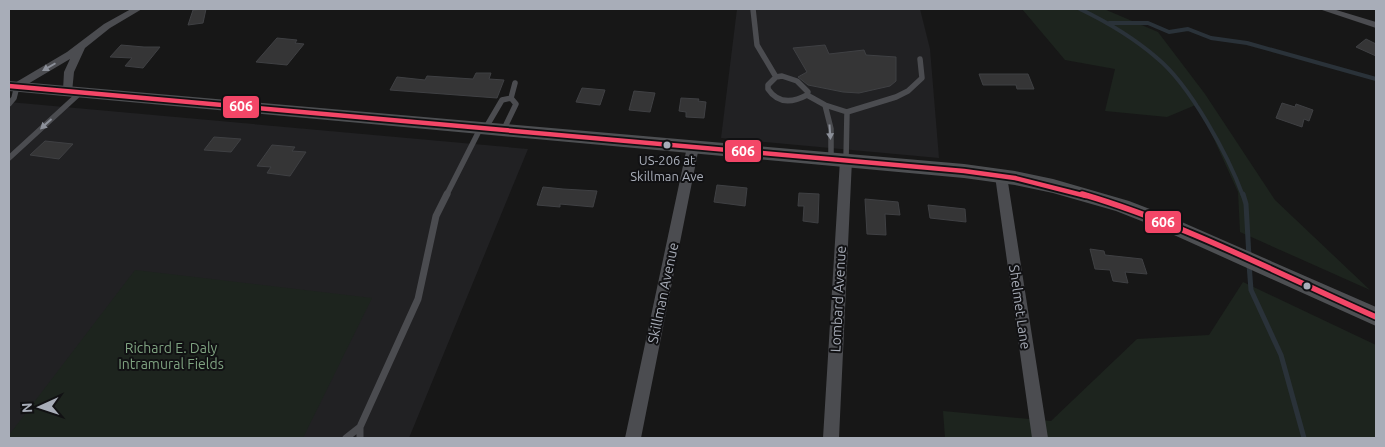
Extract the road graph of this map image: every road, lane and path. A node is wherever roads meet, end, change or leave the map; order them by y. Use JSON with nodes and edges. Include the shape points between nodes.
{"nodes":[{"id":1,"x":138,"y":9,"type":"edge"},
{"id":2,"x":753,"y":9,"type":"edge"},
{"id":3,"x":1324,"y":9,"type":"edge"},
{"id":4,"x":1376,"y":25,"type":"edge"},
{"id":5,"x":81,"y":47,"type":"junction"},
{"id":6,"x":920,"y":60,"type":"dead end"},
{"id":7,"x":776,"y":77,"type":"junction"},
{"id":8,"x":515,"y":83,"type":"dead end"},
{"id":9,"x":11,"y":87,"type":"edge"},
{"id":10,"x":75,"y":91,"type":"junction"},
{"id":11,"x":807,"y":95,"type":"junction"},
{"id":12,"x":511,"y":98,"type":"junction"},
{"id":13,"x":9,"y":104,"type":"edge"},
{"id":14,"x":825,"y":105,"type":"junction"},
{"id":15,"x":847,"y":112,"type":"junction"},
{"id":16,"x":482,"y":129,"type":"junction"},
{"id":17,"x":503,"y":131,"type":"junction"},
{"id":18,"x":693,"y":147,"type":"junction"},
{"id":19,"x":9,"y":158,"type":"edge"},
{"id":20,"x":838,"y":160,"type":"junction"},
{"id":21,"x":1000,"y":176,"type":"junction"},
{"id":22,"x":1376,"y":318,"type":"edge"},
{"id":23,"x":360,"y":427,"type":"junction"},
{"id":24,"x":346,"y":438,"type":"edge"},
{"id":25,"x":360,"y":438,"type":"edge"},
{"id":26,"x":633,"y":438,"type":"edge"},
{"id":27,"x":831,"y":438,"type":"edge"},
{"id":28,"x":1040,"y":438,"type":"edge"}],
"edges":[{"from":1,"to":5,"type":"street","via":[[107,26]]},
{"from":2,"to":7,"type":"lane","via":[[754,38],[759,53]]},
{"from":3,"to":4,"type":"street"},
{"from":5,"to":9,"type":"street","one_way":true},
{"from":5,"to":10,"type":"street","via":[[69,72]]},
{"from":6,"to":15,"type":"lane","via":[[922,78],[908,91],[896,98]]},
{"from":7,"to":11,"type":"lane","via":[[797,81],[806,88]]},
{"from":7,"to":11,"type":"lane","via":[[768,85],[774,97],[793,101]]},
{"from":8,"to":12,"type":"lane"},
{"from":9,"to":10,"type":"main road"},
{"from":9,"to":13,"type":"lane","via":[[14,98]]},
{"from":10,"to":16,"type":"main road"},
{"from":10,"to":19,"type":"lane","one_way":true},
{"from":11,"to":14,"type":"lane"},
{"from":12,"to":16,"type":"lane","via":[[502,100]]},
{"from":12,"to":17,"type":"lane","via":[[516,104]]},
{"from":14,"to":15,"type":"lane"},
{"from":14,"to":20,"type":"lane","one_way":true},
{"from":15,"to":20,"type":"lane"},
{"from":16,"to":17,"type":"main road"},
{"from":16,"to":23,"type":"lane","via":[[436,216],[418,299]]},
{"from":17,"to":18,"type":"main road"},
{"from":18,"to":20,"type":"main road"},
{"from":18,"to":26,"type":"street","name":"Skillman Avenue"},
{"from":20,"to":21,"type":"main road"},
{"from":20,"to":27,"type":"street","name":"Lombard Avenue"},
{"from":21,"to":22,"type":"main road","via":[[1053,186],[1122,206]]},
{"from":21,"to":28,"type":"street","name":"Shelmet Lane"},
{"from":23,"to":24,"type":"lane"},
{"from":23,"to":25,"type":"lane"}]}
